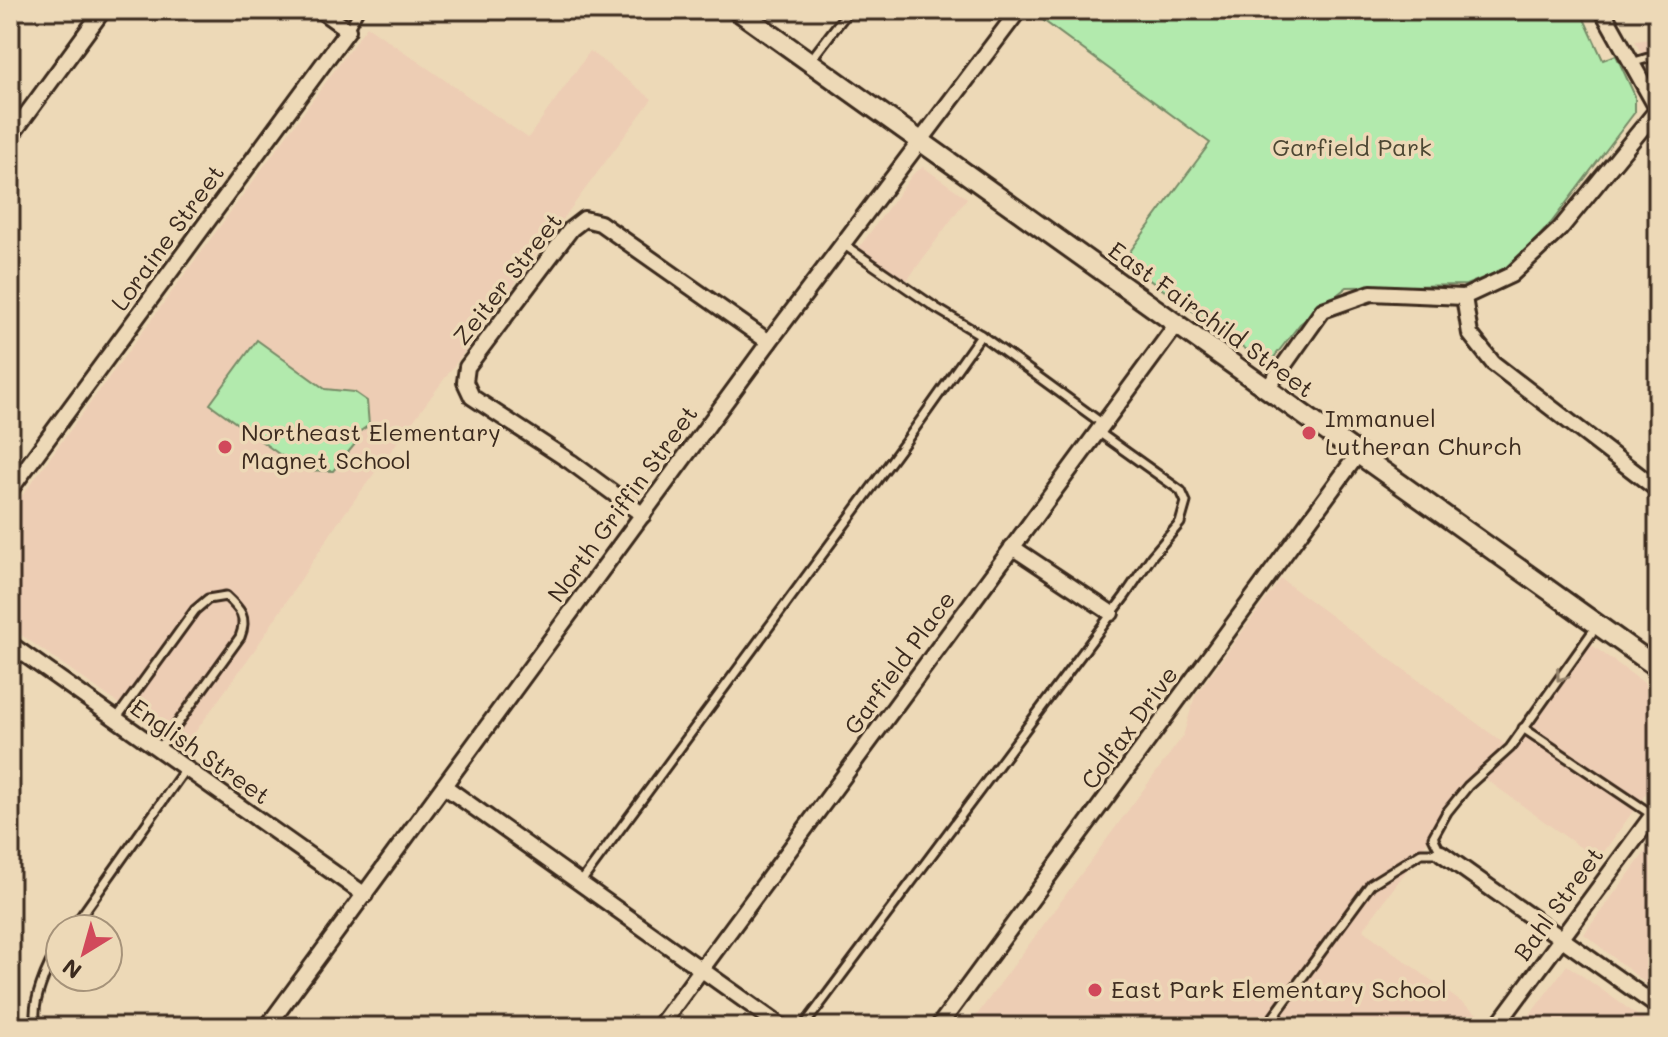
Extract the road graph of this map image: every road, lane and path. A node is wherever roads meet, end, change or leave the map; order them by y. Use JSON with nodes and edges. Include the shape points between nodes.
{"nodes":[{"id":1,"x":103,"y":10,"type":"edge"},
{"id":2,"x":320,"y":10,"type":"edge"},
{"id":3,"x":359,"y":10,"type":"edge"},
{"id":4,"x":737,"y":10,"type":"edge"},
{"id":5,"x":849,"y":10,"type":"edge"},
{"id":6,"x":1019,"y":10,"type":"edge"},
{"id":7,"x":1602,"y":10,"type":"edge"},
{"id":8,"x":348,"y":30,"type":"junction"},
{"id":9,"x":1658,"y":55,"type":"edge"},
{"id":10,"x":810,"y":61,"type":"junction"},
{"id":11,"x":1631,"y":63,"type":"junction"},
{"id":12,"x":1658,"y":110,"type":"edge"},
{"id":13,"x":10,"y":137,"type":"edge"},
{"id":14,"x":920,"y":140,"type":"junction"},
{"id":15,"x":843,"y":244,"type":"junction"},
{"id":16,"x":1464,"y":297,"type":"junction"},
{"id":17,"x":1177,"y":324,"type":"junction"},
{"id":18,"x":981,"y":335,"type":"junction"},
{"id":19,"x":769,"y":342,"type":"junction"},
{"id":20,"x":1267,"y":389,"type":"junction"},
{"id":21,"x":1100,"y":427,"type":"junction"},
{"id":22,"x":1358,"y":454,"type":"junction"},
{"id":23,"x":10,"y":490,"type":"edge"},
{"id":24,"x":1658,"y":490,"type":"edge"},
{"id":25,"x":643,"y":515,"type":"junction"},
{"id":26,"x":1012,"y":547,"type":"junction"},
{"id":27,"x":1111,"y":613,"type":"junction"},
{"id":28,"x":1599,"y":624,"type":"junction"},
{"id":29,"x":10,"y":644,"type":"edge"},
{"id":30,"x":1658,"y":668,"type":"edge"},
{"id":31,"x":116,"y":719,"type":"junction"},
{"id":32,"x":1523,"y":728,"type":"junction"},
{"id":33,"x":159,"y":749,"type":"junction"},
{"id":34,"x":186,"y":768,"type":"junction"},
{"id":35,"x":444,"y":786,"type":"junction"},
{"id":36,"x":1656,"y":814,"type":"edge"},
{"id":37,"x":1441,"y":853,"type":"junction"},
{"id":38,"x":579,"y":884,"type":"junction"},
{"id":39,"x":365,"y":895,"type":"junction"},
{"id":40,"x":83,"y":913,"type":"edge"},
{"id":41,"x":1562,"y":938,"type":"junction"},
{"id":42,"x":702,"y":970,"type":"junction"},
{"id":43,"x":44,"y":982,"type":"edge"},
{"id":44,"x":1658,"y":1007,"type":"edge"},
{"id":45,"x":38,"y":1027,"type":"edge"},
{"id":46,"x":267,"y":1027,"type":"edge"},
{"id":47,"x":659,"y":1027,"type":"edge"},
{"id":48,"x":782,"y":1027,"type":"edge"},
{"id":49,"x":803,"y":1027,"type":"edge"},
{"id":50,"x":938,"y":1027,"type":"edge"},
{"id":51,"x":1266,"y":1027,"type":"edge"},
{"id":52,"x":1496,"y":1027,"type":"edge"}],
"edges":[{"from":1,"to":13,"type":"street"},
{"from":2,"to":8,"type":"street"},
{"from":3,"to":8,"type":"lane","name":"Loraine Street"},
{"from":4,"to":10,"type":"street","name":"East Fairchild Street"},
{"from":5,"to":10,"type":"lane"},
{"from":6,"to":14,"type":"street","name":"North Griffin Street"},
{"from":7,"to":11,"type":"street"},
{"from":8,"to":23,"type":"street","name":"Loraine Street"},
{"from":9,"to":11,"type":"lane"},
{"from":10,"to":14,"type":"street","name":"East Fairchild Street"},
{"from":11,"to":12,"type":"street"},
{"from":12,"to":16,"type":"street","via":[[1560,229],[1511,275]]},
{"from":14,"to":15,"type":"street","name":"North Griffin Street"},
{"from":14,"to":17,"type":"street","name":"East Fairchild Street"},
{"from":15,"to":18,"type":"lane"},
{"from":15,"to":19,"type":"street","name":"North Griffin Street"},
{"from":16,"to":20,"type":"street","via":[[1371,293],[1323,310]]},
{"from":16,"to":24,"type":"street","via":[[1470,334],[1493,363]]},
{"from":17,"to":20,"type":"street","name":"East Fairchild Street"},
{"from":17,"to":21,"type":"street","name":"Garfield Place"},
{"from":18,"to":21,"type":"lane"},
{"from":18,"to":38,"type":"lane"},
{"from":19,"to":25,"type":"street","name":"North Griffin Street"},
{"from":19,"to":25,"type":"street","name":"Zeiter Street","via":[[600,223],[584,219],[467,367],[465,382],[472,397]]},
{"from":20,"to":22,"type":"street","name":"East Fairchild Street"},
{"from":21,"to":26,"type":"street","name":"Garfield Place"},
{"from":21,"to":27,"type":"lane","via":[[1181,491],[1186,502],[1180,523]]},
{"from":22,"to":28,"type":"street","name":"East Fairchild Street"},
{"from":22,"to":50,"type":"street","name":"Colfax Drive"},
{"from":25,"to":35,"type":"street","name":"North Griffin Street"},
{"from":26,"to":27,"type":"street"},
{"from":26,"to":42,"type":"street","name":"Garfield Place"},
{"from":27,"to":49,"type":"lane"},
{"from":28,"to":30,"type":"street","name":"East Fairchild Street"},
{"from":28,"to":32,"type":"lane","one_way":true},
{"from":29,"to":31,"type":"street","name":"English Street"},
{"from":31,"to":33,"type":"street","name":"English Street"},
{"from":31,"to":33,"type":"lane","via":[[195,610],[208,599],[226,596],[242,611],[245,625],[240,637]]},
{"from":32,"to":36,"type":"lane"},
{"from":32,"to":37,"type":"lane","via":[[1447,812],[1433,837]]},
{"from":33,"to":34,"type":"street","name":"English Street"},
{"from":34,"to":39,"type":"street","name":"English Street"},
{"from":34,"to":40,"type":"lane"},
{"from":35,"to":38,"type":"street"},
{"from":35,"to":39,"type":"street","name":"North Griffin Street"},
{"from":36,"to":41,"type":"street","name":"Bahl Street"},
{"from":37,"to":41,"type":"street"},
{"from":37,"to":51,"type":"lane","via":[[1421,853],[1371,884]]},
{"from":38,"to":42,"type":"street"},
{"from":39,"to":46,"type":"street","name":"North Griffin Street"},
{"from":41,"to":44,"type":"street"},
{"from":41,"to":52,"type":"street","name":"Bahl Street"},
{"from":42,"to":47,"type":"street","name":"Garfield Place"},
{"from":42,"to":48,"type":"street"},
{"from":43,"to":45,"type":"lane","via":[[34,1011]]}]}
